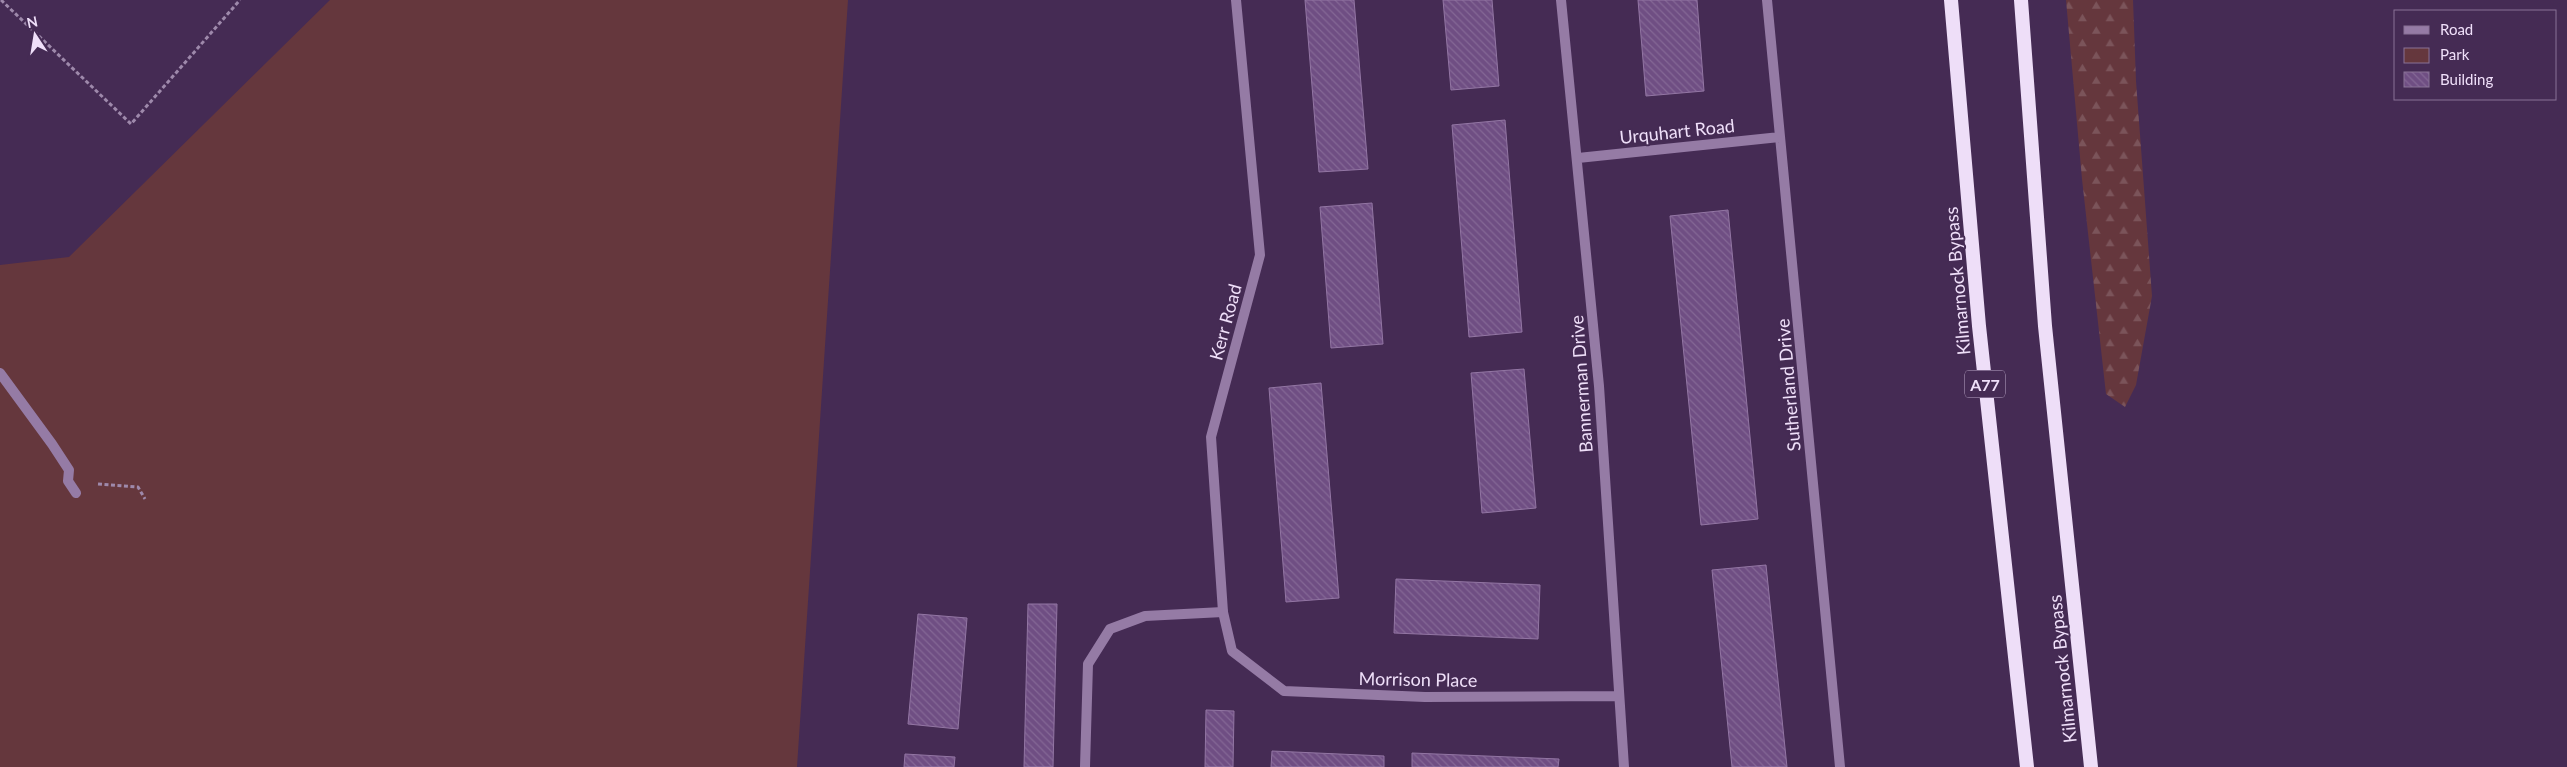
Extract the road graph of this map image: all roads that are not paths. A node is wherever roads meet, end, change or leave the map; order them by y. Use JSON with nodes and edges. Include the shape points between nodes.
{"nodes":[{"id":1,"x":1236,"y":0,"type":"edge"},
{"id":2,"x":1561,"y":0,"type":"edge"},
{"id":3,"x":1767,"y":0,"type":"edge"},
{"id":4,"x":1952,"y":0,"type":"edge"},
{"id":5,"x":2021,"y":0,"type":"edge"},
{"id":6,"x":1780,"y":137,"type":"junction"},
{"id":7,"x":1578,"y":158,"type":"junction"},
{"id":8,"x":0,"y":373,"type":"edge"},
{"id":9,"x":76,"y":493,"type":"dead end"},
{"id":10,"x":1223,"y":612,"type":"junction"},
{"id":11,"x":1232,"y":651,"type":"joint"},
{"id":12,"x":1618,"y":696,"type":"junction"},
{"id":13,"x":1085,"y":767,"type":"edge"},
{"id":14,"x":1624,"y":767,"type":"edge"},
{"id":15,"x":1840,"y":767,"type":"edge"},
{"id":16,"x":2027,"y":767,"type":"edge"},
{"id":17,"x":2091,"y":767,"type":"edge"}],
"edges":[{"from":1,"to":10,"type":"street","name":"Kerr Road","via":[[1260,255],[1210,437]]},
{"from":2,"to":7,"type":"street","name":"Bannerman Drive"},
{"from":3,"to":6,"type":"street","name":"Sutherland Drive"},
{"from":4,"to":16,"type":"highway","name":"Kilmarnock Bypass","number":"A77","via":[[1979,326]]},
{"from":5,"to":17,"type":"highway","name":"Kilmarnock Bypass","via":[[2045,326]]},
{"from":6,"to":7,"type":"street","name":"Urquhart Road"},
{"from":6,"to":15,"type":"street","name":"Sutherland Drive"},
{"from":7,"to":12,"type":"street","name":"Bannerman Drive","via":[[1599,386]]},
{"from":8,"to":9,"type":"street","via":[[69,470],[68,481]]},
{"from":10,"to":11,"type":"street","name":"Kerr Road"},
{"from":10,"to":13,"type":"street","via":[[1145,616],[1110,629],[1088,664]]},
{"from":11,"to":12,"type":"street","name":"Morrison Place","via":[[1284,691],[1426,697]]},
{"from":12,"to":14,"type":"street","name":"Bannerman Drive"}]}
